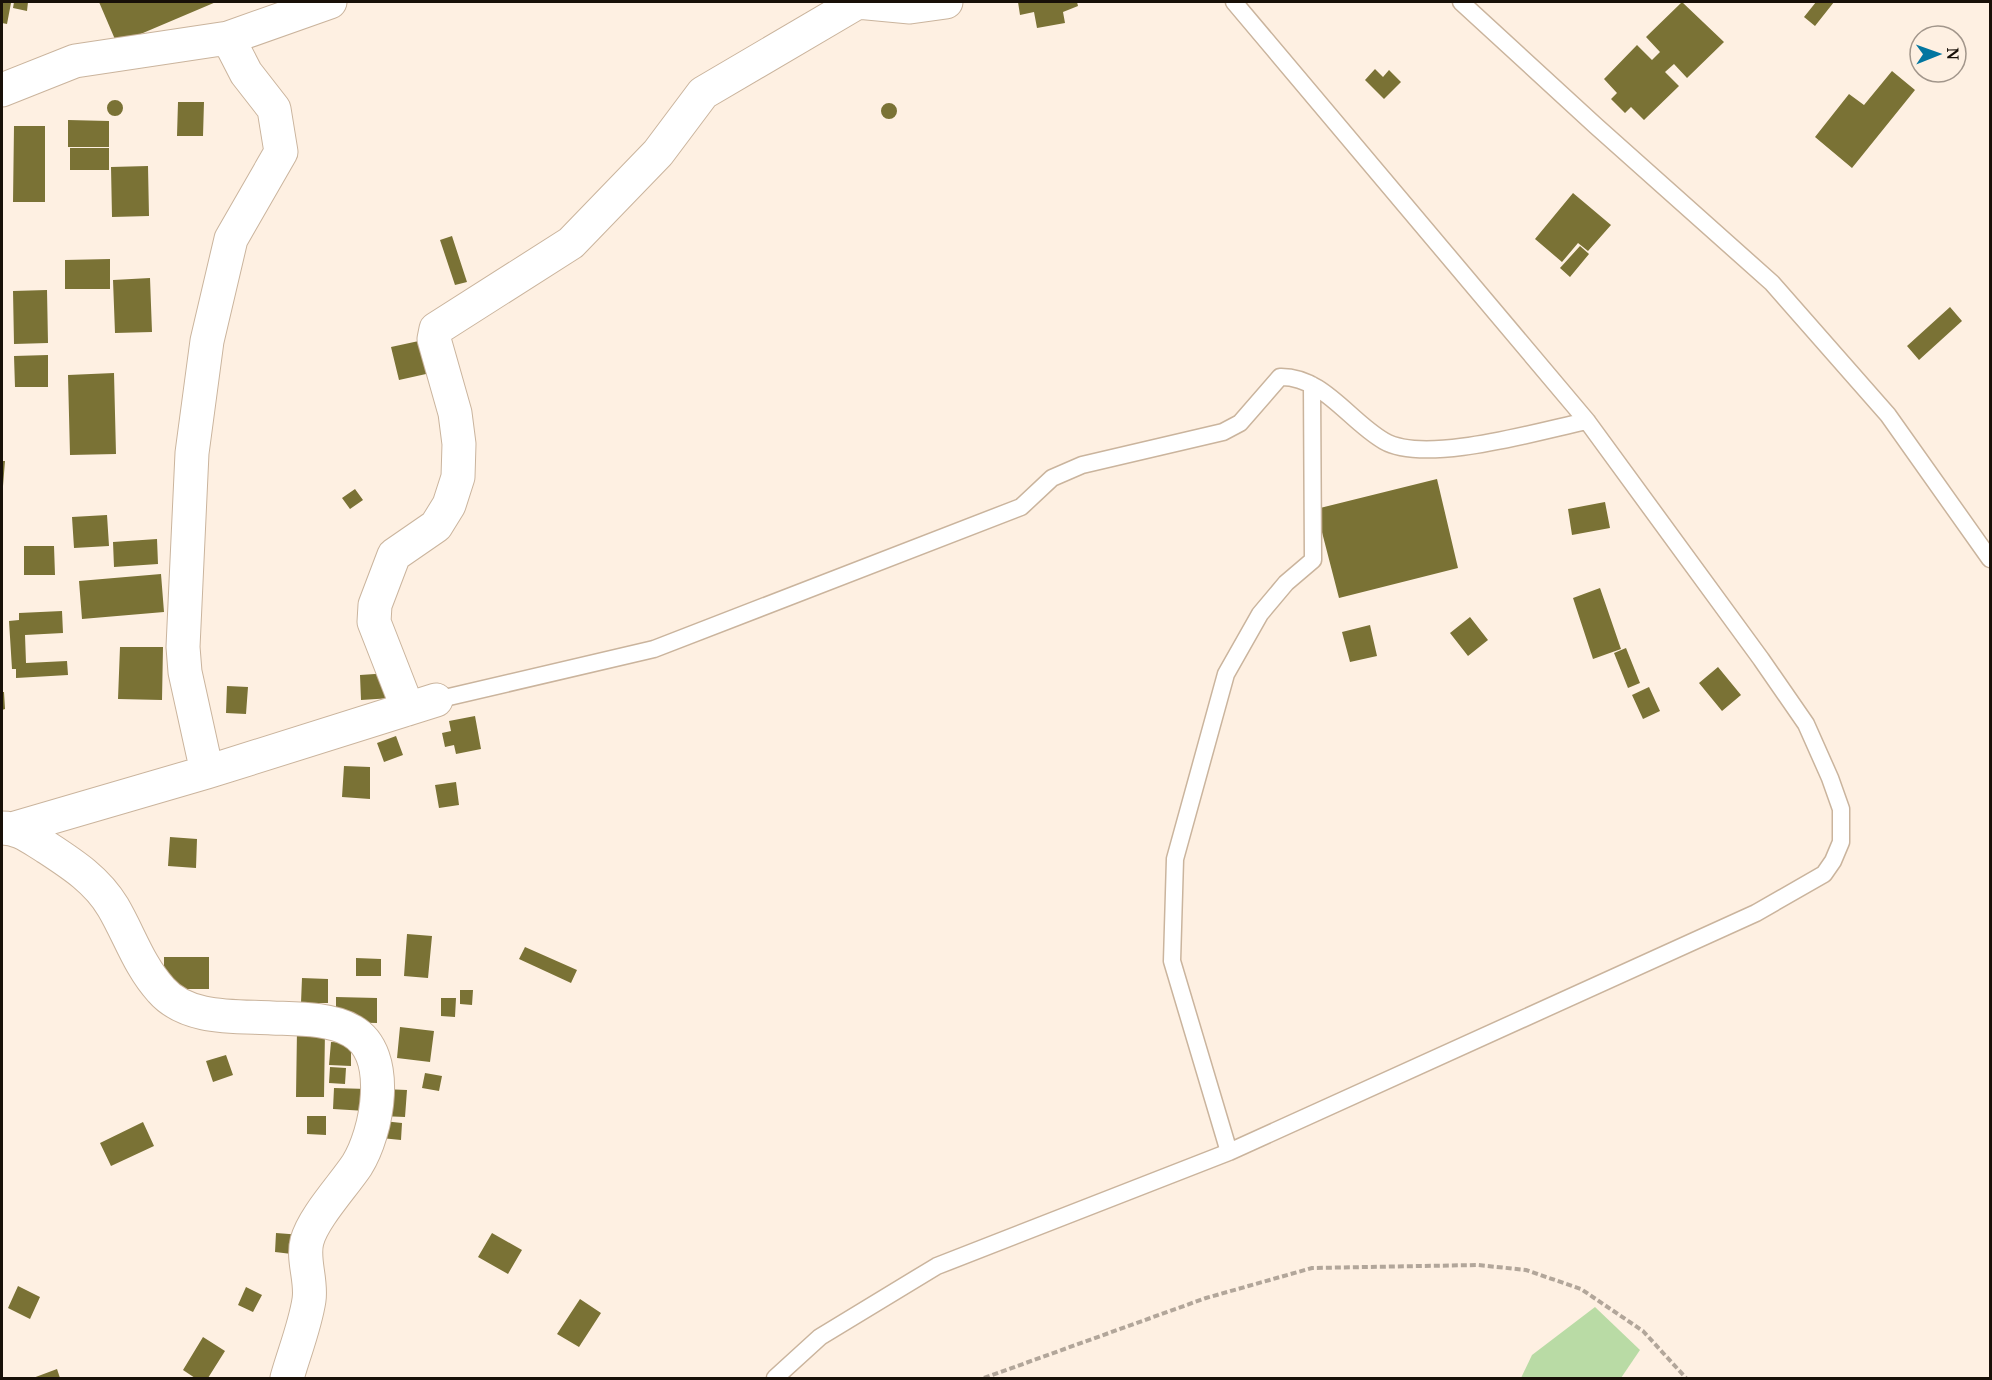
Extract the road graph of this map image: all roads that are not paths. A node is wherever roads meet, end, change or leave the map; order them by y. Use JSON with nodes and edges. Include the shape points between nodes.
{"nodes":[{"id":1,"x":330,"y":2,"type":"edge"},
{"id":2,"x":857,"y":2,"type":"edge"},
{"id":3,"x":946,"y":2,"type":"edge"},
{"id":4,"x":1234,"y":2,"type":"edge"},
{"id":5,"x":1461,"y":2,"type":"edge"},
{"id":6,"x":228,"y":38,"type":"junction"},
{"id":7,"x":2,"y":90,"type":"edge"},
{"id":8,"x":1312,"y":385,"type":"junction"},
{"id":9,"x":1587,"y":421,"type":"junction"},
{"id":10,"x":1990,"y":559,"type":"edge"},
{"id":11,"x":422,"y":705,"type":"junction"},
{"id":12,"x":207,"y":772,"type":"junction"},
{"id":13,"x":8,"y":828,"type":"edge"},
{"id":14,"x":1229,"y":1152,"type":"junction"},
{"id":15,"x":287,"y":1378,"type":"edge"},
{"id":16,"x":775,"y":1378,"type":"edge"}],
"edges":[{"from":1,"to":6,"type":"street"},
{"from":2,"to":3,"type":"street","via":[[910,7]]},
{"from":2,"to":11,"type":"street","via":[[704,93],[658,153],[571,243],[436,329],[434,339],[455,413],[458,477],[449,505],[436,526],[394,555],[375,605],[374,622]]},
{"from":4,"to":9,"type":"lane"},
{"from":5,"to":10,"type":"lane","via":[[1772,283],[1888,415]]},
{"from":6,"to":7,"type":"street","via":[[75,61]]},
{"from":6,"to":12,"type":"street","via":[[246,73],[274,110],[281,152],[231,239],[207,340],[192,453],[183,647]]},
{"from":8,"to":9,"type":"lane","via":[[1384,442],[1414,450],[1441,450]]},
{"from":8,"to":11,"type":"lane","via":[[1295,377],[1280,377],[1240,423],[1223,432],[1082,465],[1052,478],[1021,507],[654,649]]},
{"from":8,"to":14,"type":"lane","via":[[1313,560],[1260,614],[1226,674],[1175,859],[1172,961]]},
{"from":9,"to":14,"type":"lane","via":[[1806,724],[1840,809],[1840,842],[1833,861],[1824,874],[1806,887],[1756,913]]},
{"from":11,"to":12,"type":"street"},
{"from":12,"to":13,"type":"street"},
{"from":13,"to":15,"type":"street","via":[[77,867],[96,885],[113,907],[144,968],[162,992],[181,1004],[204,1014],[314,1020],[353,1031],[367,1047],[376,1073],[378,1103],[358,1163],[307,1240],[309,1298]]},
{"from":14,"to":16,"type":"lane","via":[[937,1266],[820,1337]]}]}
